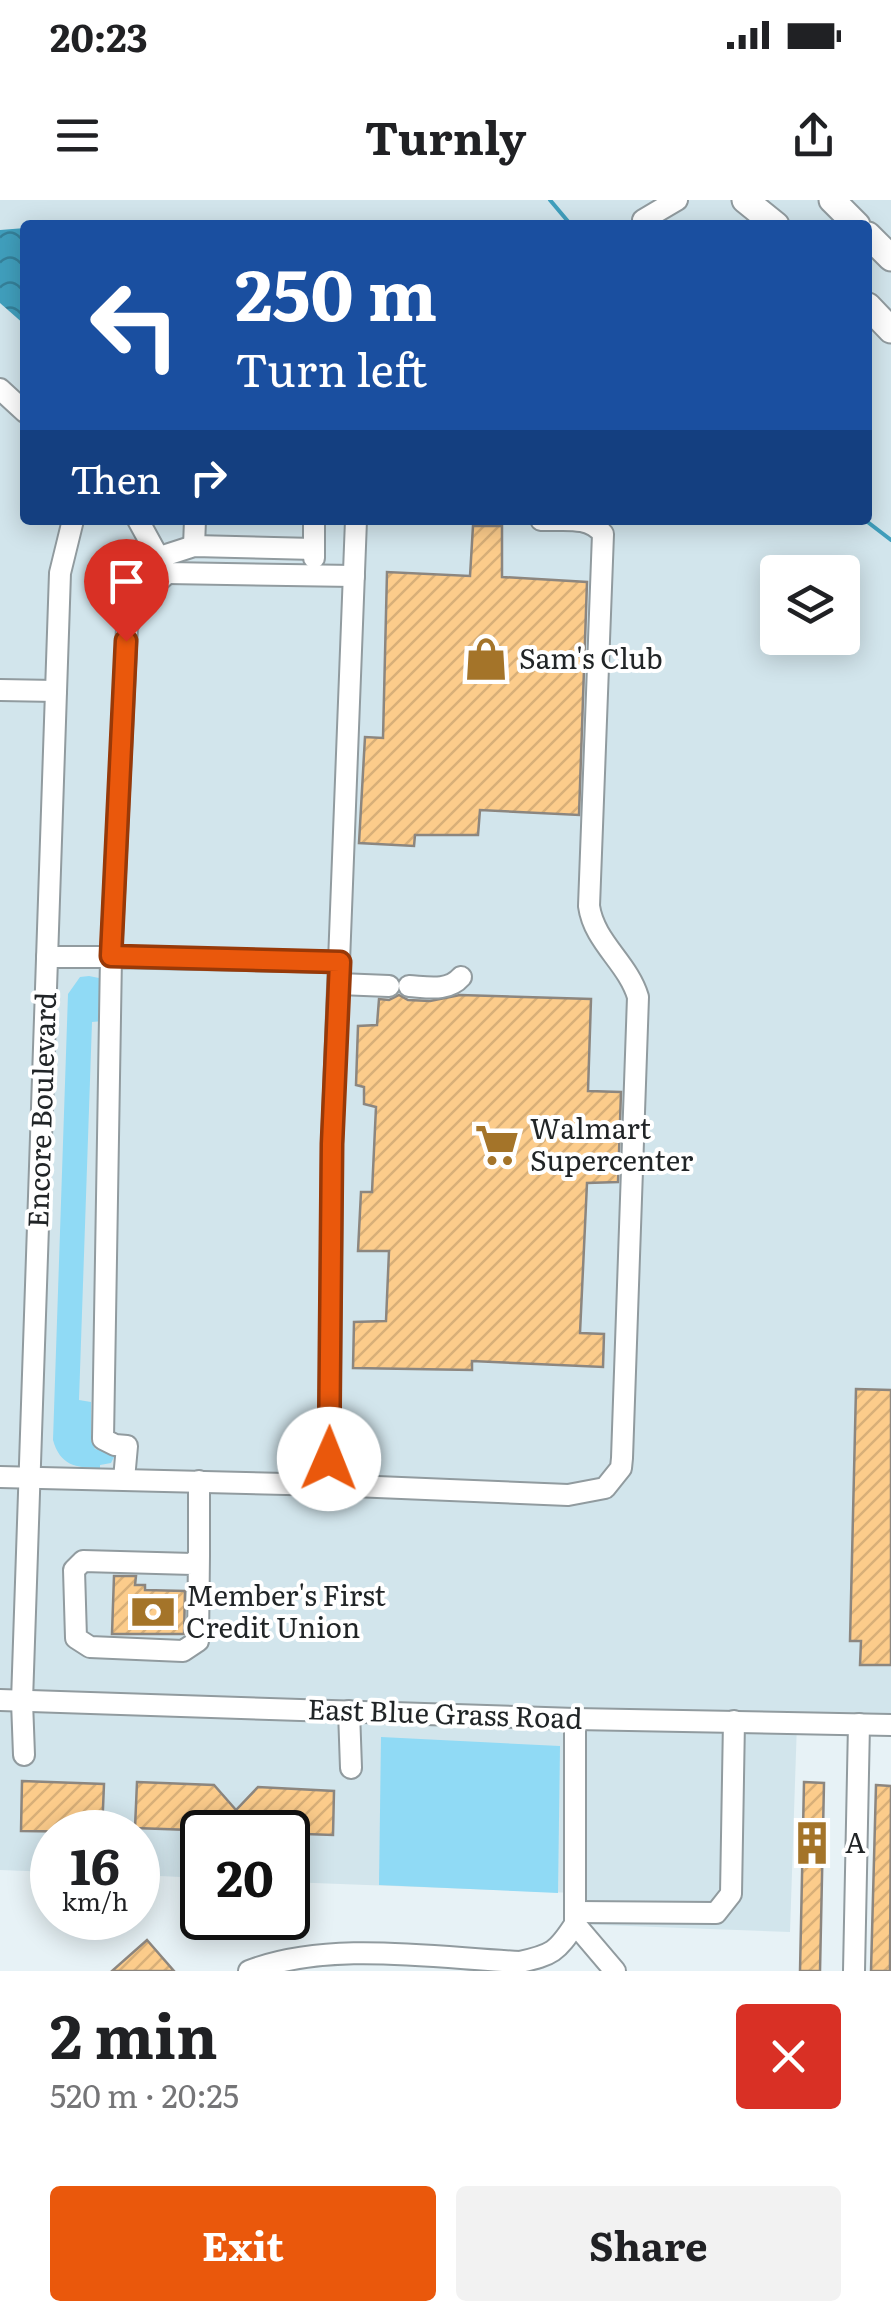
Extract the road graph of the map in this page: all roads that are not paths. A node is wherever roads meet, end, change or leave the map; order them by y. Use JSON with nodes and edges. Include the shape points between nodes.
{"nodes":[{"id":1,"x":678,"y":200,"type":"edge"},
{"id":2,"x":745,"y":200,"type":"edge"},
{"id":3,"x":832,"y":200,"type":"edge"},
{"id":4,"x":644,"y":215,"type":"edge"},
{"id":5,"x":770,"y":220,"type":"edge"},
{"id":6,"x":852,"y":220,"type":"edge"},
{"id":7,"x":872,"y":239,"type":"edge"},
{"id":8,"x":891,"y":258,"type":"edge"},
{"id":9,"x":872,"y":310,"type":"edge"},
{"id":10,"x":891,"y":330,"type":"edge"},
{"id":11,"x":0,"y":389,"type":"edge"},
{"id":12,"x":20,"y":407,"type":"edge"},
{"id":13,"x":72,"y":525,"type":"edge"},
{"id":14,"x":141,"y":525,"type":"edge"},
{"id":15,"x":195,"y":525,"type":"edge"},
{"id":16,"x":314,"y":525,"type":"edge"},
{"id":17,"x":356,"y":525,"type":"edge"},
{"id":18,"x":593,"y":525,"type":"edge"},
{"id":19,"x":194,"y":546,"type":"junction"},
{"id":20,"x":314,"y":549,"type":"junction"},
{"id":21,"x":163,"y":565,"type":"junction"},
{"id":22,"x":313,"y":575,"type":"junction"},
{"id":23,"x":354,"y":576,"type":"junction"},
{"id":24,"x":0,"y":690,"type":"edge"},
{"id":25,"x":56,"y":691,"type":"junction"},
{"id":26,"x":47,"y":956,"type":"junction"},
{"id":27,"x":111,"y":956,"type":"junction"},
{"id":28,"x":339,"y":973,"type":"junction"},
{"id":29,"x":461,"y":977,"type":"dead end"},
{"id":30,"x":0,"y":1477,"type":"edge"},
{"id":31,"x":30,"y":1478,"type":"junction"},
{"id":32,"x":124,"y":1479,"type":"junction"},
{"id":33,"x":200,"y":1481,"type":"junction"},
{"id":34,"x":329,"y":1485,"type":"junction"},
{"id":35,"x":196,"y":1560,"type":"junction"},
{"id":36,"x":0,"y":1700,"type":"edge"},
{"id":37,"x":22,"y":1701,"type":"junction"},
{"id":38,"x":349,"y":1711,"type":"junction"},
{"id":39,"x":575,"y":1719,"type":"junction"},
{"id":40,"x":734,"y":1721,"type":"junction"},
{"id":41,"x":859,"y":1724,"type":"junction"},
{"id":42,"x":891,"y":1725,"type":"edge"},
{"id":43,"x":24,"y":1756,"type":"dead end"},
{"id":44,"x":351,"y":1768,"type":"dead end"},
{"id":45,"x":575,"y":1918,"type":"junction"},
{"id":46,"x":609,"y":1969,"type":"edge"},
{"id":47,"x":249,"y":1971,"type":"edge"},
{"id":48,"x":854,"y":1971,"type":"edge"}],
"edges":[{"from":1,"to":4,"type":"street"},
{"from":2,"to":5,"type":"main road"},
{"from":3,"to":6,"type":"main road"},
{"from":7,"to":8,"type":"main road"},
{"from":9,"to":10,"type":"main road"},
{"from":11,"to":12,"type":"street"},
{"from":13,"to":25,"type":"street","name":"Encore Boulevard","via":[[60,573]]},
{"from":14,"to":21,"type":"street"},
{"from":15,"to":19,"type":"street"},
{"from":16,"to":20,"type":"street"},
{"from":17,"to":23,"type":"street"},
{"from":18,"to":34,"type":"street","via":[[605,546],[589,906],[592,924],[638,997],[621,1468],[605,1488],[568,1495]]},
{"from":19,"to":20,"type":"street"},
{"from":19,"to":21,"type":"street"},
{"from":20,"to":22,"type":"street"},
{"from":21,"to":22,"type":"street"},
{"from":21,"to":27,"type":"street","via":[[127,627]]},
{"from":22,"to":23,"type":"street"},
{"from":23,"to":28,"type":"street"},
{"from":24,"to":25,"type":"street"},
{"from":25,"to":26,"type":"street","name":"Encore Boulevard"},
{"from":26,"to":27,"type":"street"},
{"from":26,"to":31,"type":"street","name":"Encore Boulevard"},
{"from":27,"to":28,"type":"street"},
{"from":27,"to":32,"type":"street","via":[[103,1439],[127,1446]]},
{"from":28,"to":29,"type":"street","via":[[444,988]]},
{"from":28,"to":34,"type":"street"},
{"from":30,"to":31,"type":"street"},
{"from":31,"to":32,"type":"street"},
{"from":31,"to":37,"type":"street","name":"Encore Boulevard"},
{"from":32,"to":33,"type":"street"},
{"from":33,"to":34,"type":"street"},
{"from":33,"to":35,"type":"street"},
{"from":35,"to":35,"type":"street","via":[[193,1647],[82,1645],[73,1629],[74,1570],[83,1561]]},
{"from":36,"to":37,"type":"street","name":"East Blue Grass Road"},
{"from":37,"to":38,"type":"street","name":"East Blue Grass Road"},
{"from":37,"to":43,"type":"street","name":"Encore Boulevard"},
{"from":38,"to":39,"type":"street","name":"East Blue Grass Road"},
{"from":38,"to":44,"type":"street"},
{"from":39,"to":40,"type":"street","name":"East Blue Grass Road"},
{"from":39,"to":45,"type":"street"},
{"from":40,"to":41,"type":"street","name":"East Blue Grass Road"},
{"from":40,"to":45,"type":"street","via":[[730,1894],[716,1913]]},
{"from":41,"to":42,"type":"street","name":"East Blue Grass Road"},
{"from":41,"to":48,"type":"street"},
{"from":45,"to":46,"type":"street"},
{"from":45,"to":47,"type":"street","via":[[560,1948],[520,1962],[320,1956]]}]}
